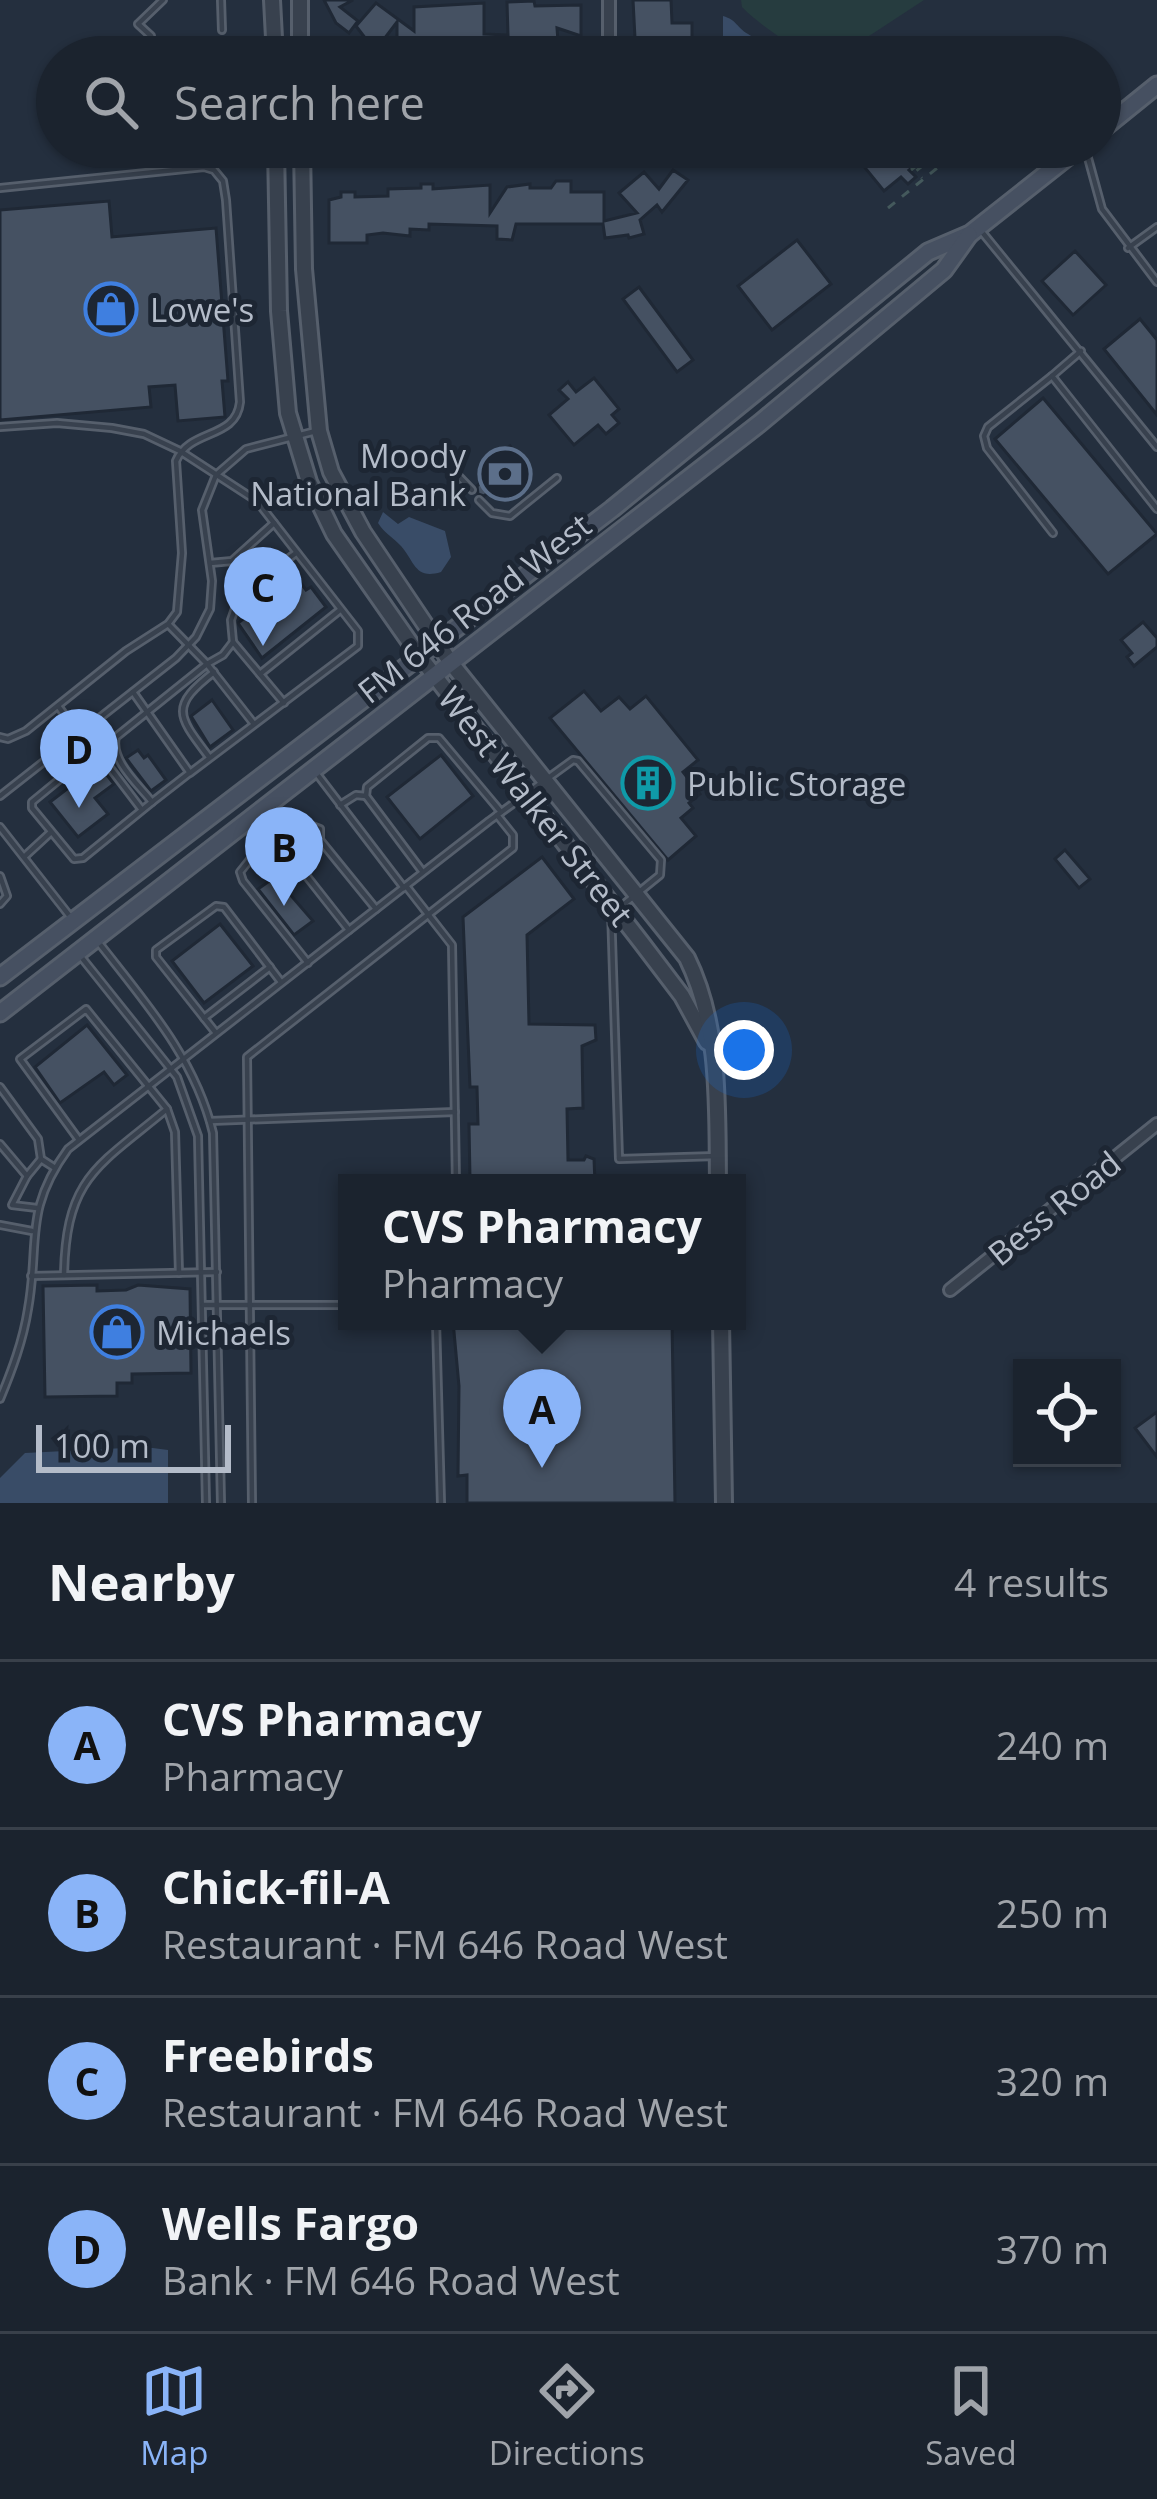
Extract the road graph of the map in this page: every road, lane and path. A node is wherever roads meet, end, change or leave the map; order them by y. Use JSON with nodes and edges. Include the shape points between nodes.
{"nodes":[{"id":1,"x":164,"y":0,"type":"edge"},
{"id":2,"x":221,"y":0,"type":"edge"},
{"id":3,"x":272,"y":0,"type":"edge"},
{"id":4,"x":299,"y":0,"type":"edge"},
{"id":5,"x":609,"y":0,"type":"edge"},
{"id":6,"x":221,"y":30,"type":"dead end"},
{"id":7,"x":151,"y":36,"type":"dead end"},
{"id":8,"x":273,"y":36,"type":"edge"},
{"id":9,"x":300,"y":36,"type":"edge"},
{"id":10,"x":609,"y":36,"type":"edge"},
{"id":11,"x":1157,"y":85,"type":"edge"},
{"id":12,"x":1121,"y":114,"type":"edge"},
{"id":13,"x":194,"y":168,"type":"edge"},
{"id":14,"x":207,"y":168,"type":"edge"},
{"id":15,"x":276,"y":168,"type":"edge"},
{"id":16,"x":302,"y":168,"type":"edge"},
{"id":17,"x":913,"y":168,"type":"edge"},
{"id":18,"x":920,"y":168,"type":"edge"},
{"id":19,"x":937,"y":168,"type":"edge"},
{"id":20,"x":1056,"y":168,"type":"edge"},
{"id":21,"x":1089,"y":168,"type":"edge"},
{"id":22,"x":922,"y":180,"type":"junction"},
{"id":23,"x":0,"y":188,"type":"edge"},
{"id":24,"x":888,"y":208,"type":"dead end"},
{"id":25,"x":1157,"y":227,"type":"edge"},
{"id":26,"x":974,"y":231,"type":"junction"},
{"id":27,"x":1129,"y":248,"type":"junction"},
{"id":28,"x":1157,"y":283,"type":"edge"},
{"id":29,"x":1081,"y":351,"type":"junction"},
{"id":30,"x":1052,"y":376,"type":"junction"},
{"id":31,"x":0,"y":428,"type":"edge"},
{"id":32,"x":319,"y":430,"type":"junction"},
{"id":33,"x":295,"y":436,"type":"junction"},
{"id":34,"x":1157,"y":447,"type":"edge"},
{"id":35,"x":180,"y":451,"type":"junction"},
{"id":36,"x":447,"y":464,"type":"dead end"},
{"id":37,"x":216,"y":475,"type":"junction"},
{"id":38,"x":557,"y":478,"type":"dead end"},
{"id":39,"x":472,"y":490,"type":"dead end"},
{"id":40,"x":479,"y":500,"type":"dead end"},
{"id":41,"x":1157,"y":509,"type":"edge"},
{"id":42,"x":274,"y":523,"type":"junction"},
{"id":43,"x":1053,"y":533,"type":"dead end"},
{"id":44,"x":297,"y":552,"type":"junction"},
{"id":45,"x":232,"y":561,"type":"junction"},
{"id":46,"x":209,"y":563,"type":"junction"},
{"id":47,"x":243,"y":585,"type":"junction"},
{"id":48,"x":342,"y":609,"type":"junction"},
{"id":49,"x":168,"y":624,"type":"junction"},
{"id":50,"x":233,"y":642,"type":"junction"},
{"id":51,"x":437,"y":644,"type":"junction"},
{"id":52,"x":190,"y":646,"type":"junction"},
{"id":53,"x":420,"y":657,"type":"junction"},
{"id":54,"x":451,"y":663,"type":"junction"},
{"id":55,"x":207,"y":664,"type":"junction"},
{"id":56,"x":214,"y":672,"type":"junction"},
{"id":57,"x":260,"y":674,"type":"junction"},
{"id":58,"x":434,"y":676,"type":"junction"},
{"id":59,"x":133,"y":692,"type":"junction"},
{"id":60,"x":284,"y":703,"type":"junction"},
{"id":61,"x":58,"y":706,"type":"junction"},
{"id":62,"x":147,"y":712,"type":"junction"},
{"id":63,"x":254,"y":724,"type":"junction"},
{"id":64,"x":80,"y":734,"type":"junction"},
{"id":65,"x":0,"y":737,"type":"edge"},
{"id":66,"x":67,"y":744,"type":"junction"},
{"id":67,"x":209,"y":758,"type":"junction"},
{"id":68,"x":82,"y":761,"type":"junction"},
{"id":69,"x":314,"y":770,"type":"junction"},
{"id":70,"x":190,"y":772,"type":"junction"},
{"id":71,"x":546,"y":779,"type":"junction"},
{"id":72,"x":525,"y":794,"type":"junction"},
{"id":73,"x":0,"y":796,"type":"edge"},
{"id":74,"x":366,"y":796,"type":"junction"},
{"id":75,"x":152,"y":802,"type":"junction"},
{"id":76,"x":340,"y":805,"type":"junction"},
{"id":77,"x":142,"y":810,"type":"junction"},
{"id":78,"x":499,"y":813,"type":"junction"},
{"id":79,"x":0,"y":827,"type":"edge"},
{"id":80,"x":51,"y":832,"type":"junction"},
{"id":81,"x":320,"y":840,"type":"junction"},
{"id":82,"x":24,"y":857,"type":"junction"},
{"id":83,"x":423,"y":872,"type":"junction"},
{"id":84,"x":0,"y":876,"type":"edge"},
{"id":85,"x":405,"y":887,"type":"junction"},
{"id":86,"x":638,"y":893,"type":"junction"},
{"id":87,"x":0,"y":904,"type":"edge"},
{"id":88,"x":614,"y":906,"type":"junction"},
{"id":89,"x":376,"y":909,"type":"junction"},
{"id":90,"x":428,"y":913,"type":"junction"},
{"id":91,"x":75,"y":923,"type":"junction"},
{"id":92,"x":350,"y":930,"type":"junction"},
{"id":93,"x":96,"y":939,"type":"junction"},
{"id":94,"x":79,"y":954,"type":"junction"},
{"id":95,"x":308,"y":963,"type":"junction"},
{"id":96,"x":270,"y":967,"type":"junction"},
{"id":97,"x":0,"y":977,"type":"edge"},
{"id":98,"x":282,"y":983,"type":"junction"},
{"id":99,"x":0,"y":1013,"type":"edge"},
{"id":100,"x":204,"y":1018,"type":"junction"},
{"id":101,"x":216,"y":1033,"type":"junction"},
{"id":102,"x":712,"y":1052,"type":"junction"},
{"id":103,"x":184,"y":1058,"type":"junction"},
{"id":104,"x":171,"y":1069,"type":"junction"},
{"id":105,"x":149,"y":1086,"type":"junction"},
{"id":106,"x":0,"y":1087,"type":"edge"},
{"id":107,"x":167,"y":1109,"type":"junction"},
{"id":108,"x":455,"y":1112,"type":"junction"},
{"id":109,"x":246,"y":1120,"type":"junction"},
{"id":110,"x":210,"y":1121,"type":"junction"},
{"id":111,"x":1157,"y":1124,"type":"edge"},
{"id":112,"x":79,"y":1140,"type":"junction"},
{"id":113,"x":0,"y":1144,"type":"edge"},
{"id":114,"x":718,"y":1156,"type":"junction"},
{"id":115,"x":41,"y":1159,"type":"junction"},
{"id":116,"x":55,"y":1168,"type":"junction"},
{"id":117,"x":456,"y":1174,"type":"edge"},
{"id":118,"x":718,"y":1174,"type":"edge"},
{"id":119,"x":27,"y":1176,"type":"junction"},
{"id":120,"x":37,"y":1208,"type":"junction"},
{"id":121,"x":0,"y":1225,"type":"edge"},
{"id":122,"x":32,"y":1231,"type":"junction"},
{"id":123,"x":202,"y":1272,"type":"junction"},
{"id":124,"x":217,"y":1272,"type":"junction"},
{"id":125,"x":179,"y":1273,"type":"junction"},
{"id":126,"x":64,"y":1275,"type":"junction"},
{"id":127,"x":31,"y":1276,"type":"junction"},
{"id":128,"x":950,"y":1290,"type":"dead end"},
{"id":129,"x":203,"y":1305,"type":"junction"},
{"id":130,"x":218,"y":1305,"type":"junction"},
{"id":131,"x":250,"y":1305,"type":"junction"},
{"id":132,"x":338,"y":1305,"type":"edge"},
{"id":133,"x":436,"y":1330,"type":"edge"},
{"id":134,"x":721,"y":1330,"type":"edge"},
{"id":135,"x":3,"y":1381,"type":"edge"},
{"id":136,"x":0,"y":1399,"type":"edge"},
{"id":137,"x":206,"y":1503,"type":"edge"},
{"id":138,"x":221,"y":1503,"type":"edge"},
{"id":139,"x":252,"y":1503,"type":"edge"},
{"id":140,"x":441,"y":1503,"type":"edge"},
{"id":141,"x":724,"y":1503,"type":"edge"}],
"edges":[{"from":1,"to":7,"type":"lane","via":[[138,25]]},
{"from":2,"to":6,"type":"lane"},
{"from":3,"to":8,"type":"street"},
{"from":4,"to":9,"type":"street"},
{"from":5,"to":10,"type":"street"},
{"from":11,"to":12,"type":"main road"},
{"from":13,"to":23,"type":"lane"},
{"from":14,"to":35,"type":"lane","via":[[223,181],[238,418]]},
{"from":15,"to":33,"type":"street","name":"West Walker Street","via":[[279,311]]},
{"from":16,"to":32,"type":"street","name":"West Walker Street"},
{"from":17,"to":22,"type":"path"},
{"from":18,"to":22,"type":"path"},
{"from":19,"to":22,"type":"path"},
{"from":20,"to":26,"type":"main road","name":"FM 646 Road West"},
{"from":21,"to":27,"type":"lane","via":[[1102,209]]},
{"from":22,"to":24,"type":"path"},
{"from":25,"to":27,"type":"lane"},
{"from":26,"to":29,"type":"lane"},
{"from":26,"to":51,"type":"main road","name":"FM 646 Road West","via":[[928,252]]},
{"from":26,"to":54,"type":"main road","name":"FM 646 Road West","via":[[944,270],[777,409]]},
{"from":27,"to":28,"type":"lane"},
{"from":29,"to":30,"type":"lane"},
{"from":29,"to":34,"type":"lane"},
{"from":30,"to":41,"type":"lane"},
{"from":30,"to":43,"type":"lane","via":[[984,436]]},
{"from":31,"to":35,"type":"lane","via":[[112,428]]},
{"from":32,"to":33,"type":"lane"},
{"from":32,"to":51,"type":"street","name":"West Walker Street","via":[[363,532]]},
{"from":33,"to":37,"type":"lane","via":[[247,449]]},
{"from":33,"to":53,"type":"street","name":"West Walker Street","via":[[334,534]]},
{"from":35,"to":37,"type":"lane"},
{"from":35,"to":49,"type":"lane","via":[[181,597]]},
{"from":36,"to":39,"type":"lane"},
{"from":37,"to":42,"type":"lane","via":[[257,500]]},
{"from":37,"to":46,"type":"lane","via":[[202,510]]},
{"from":38,"to":40,"type":"lane","via":[[509,516]]},
{"from":42,"to":44,"type":"lane"},
{"from":42,"to":45,"type":"lane"},
{"from":44,"to":47,"type":"lane"},
{"from":44,"to":48,"type":"lane"},
{"from":45,"to":46,"type":"lane"},
{"from":45,"to":47,"type":"lane"},
{"from":46,"to":52,"type":"lane","via":[[209,609]]},
{"from":47,"to":50,"type":"lane"},
{"from":48,"to":57,"type":"lane"},
{"from":48,"to":60,"type":"lane","via":[[358,646]]},
{"from":49,"to":52,"type":"lane"},
{"from":49,"to":61,"type":"lane"},
{"from":50,"to":55,"type":"lane"},
{"from":50,"to":57,"type":"lane"},
{"from":51,"to":53,"type":"main road","name":"FM 646 Road West"},
{"from":51,"to":54,"type":"street","name":"West Walker Street"},
{"from":52,"to":55,"type":"lane"},
{"from":52,"to":59,"type":"lane"},
{"from":53,"to":58,"type":"street","name":"West Walker Street"},
{"from":53,"to":91,"type":"main road","name":"FM 646 Road West"},
{"from":54,"to":58,"type":"main road","name":"FM 646 Road West"},
{"from":54,"to":71,"type":"street","name":"West Walker Street"},
{"from":55,"to":56,"type":"lane"},
{"from":55,"to":62,"type":"lane"},
{"from":56,"to":63,"type":"lane"},
{"from":56,"to":67,"type":"lane","via":[[190,690],[181,712]]},
{"from":57,"to":60,"type":"lane"},
{"from":58,"to":69,"type":"main road","name":"FM 646 Road West"},
{"from":58,"to":72,"type":"street","name":"West Walker Street"},
{"from":59,"to":62,"type":"lane"},
{"from":59,"to":64,"type":"lane"},
{"from":60,"to":63,"type":"lane"},
{"from":61,"to":64,"type":"lane"},
{"from":61,"to":65,"type":"lane","via":[[26,731]]},
{"from":62,"to":70,"type":"lane"},
{"from":62,"to":75,"type":"lane","via":[[113,744]]},
{"from":63,"to":67,"type":"lane"},
{"from":64,"to":66,"type":"lane"},
{"from":66,"to":68,"type":"lane"},
{"from":66,"to":73,"type":"lane"},
{"from":67,"to":70,"type":"lane"},
{"from":68,"to":77,"type":"lane","via":[[93,752],[102,756]]},
{"from":68,"to":80,"type":"lane","via":[[35,797],[32,808]]},
{"from":69,"to":76,"type":"lane"},
{"from":69,"to":93,"type":"main road","name":"FM 646 Road West"},
{"from":70,"to":75,"type":"lane"},
{"from":71,"to":72,"type":"lane"},
{"from":71,"to":86,"type":"street","name":"West Walker Street"},
{"from":71,"to":86,"type":"lane","via":[[578,761],[661,860],[660,875]]},
{"from":72,"to":78,"type":"lane"},
{"from":72,"to":88,"type":"street","name":"West Walker Street"},
{"from":74,"to":76,"type":"lane"},
{"from":74,"to":78,"type":"lane","via":[[428,738],[439,738]]},
{"from":74,"to":83,"type":"lane"},
{"from":75,"to":77,"type":"lane"},
{"from":76,"to":85,"type":"lane"},
{"from":77,"to":80,"type":"lane","via":[[74,859]]},
{"from":78,"to":83,"type":"lane"},
{"from":78,"to":90,"type":"lane","via":[[513,848]]},
{"from":79,"to":82,"type":"lane"},
{"from":80,"to":82,"type":"lane"},
{"from":81,"to":89,"type":"lane"},
{"from":81,"to":92,"type":"lane","via":[[293,852],[294,860]]},
{"from":81,"to":95,"type":"lane","via":[[320,829],[307,824],[240,872]]},
{"from":82,"to":91,"type":"lane"},
{"from":83,"to":85,"type":"lane"},
{"from":84,"to":87,"type":"lane","via":[[7,896]]},
{"from":85,"to":89,"type":"lane"},
{"from":85,"to":90,"type":"lane"},
{"from":86,"to":88,"type":"lane"},
{"from":86,"to":102,"type":"street","name":"West Walker Street","via":[[698,981]]},
{"from":88,"to":102,"type":"street","name":"West Walker Street","via":[[682,996]]},
{"from":88,"to":114,"type":"lane","via":[[619,1159]]},
{"from":89,"to":92,"type":"lane"},
{"from":90,"to":108,"type":"lane","via":[[452,945]]},
{"from":90,"to":109,"type":"lane","via":[[247,1057]]},
{"from":91,"to":97,"type":"main road","name":"FM 646 Road West"},
{"from":92,"to":95,"type":"lane"},
{"from":93,"to":94,"type":"main road","name":"FM 646 Road West"},
{"from":93,"to":103,"type":"lane"},
{"from":94,"to":99,"type":"main road","name":"FM 646 Road West"},
{"from":94,"to":104,"type":"lane"},
{"from":95,"to":98,"type":"lane"},
{"from":96,"to":98,"type":"lane"},
{"from":96,"to":100,"type":"lane"},
{"from":96,"to":100,"type":"lane","via":[[224,907],[156,950]]},
{"from":98,"to":101,"type":"lane"},
{"from":100,"to":101,"type":"lane"},
{"from":101,"to":103,"type":"lane"},
{"from":102,"to":114,"type":"street","name":"West Walker Street"},
{"from":103,"to":104,"type":"lane"},
{"from":103,"to":110,"type":"lane"},
{"from":104,"to":105,"type":"lane"},
{"from":104,"to":123,"type":"lane","via":[[198,1136]]},
{"from":105,"to":107,"type":"lane"},
{"from":105,"to":112,"type":"lane"},
{"from":105,"to":112,"type":"lane","via":[[90,1011],[80,1010],[20,1058]]},
{"from":106,"to":115,"type":"lane","via":[[38,1139]]},
{"from":107,"to":125,"type":"lane","via":[[175,1132]]},
{"from":107,"to":126,"type":"lane","via":[[78,1193],[67,1220]]},
{"from":108,"to":109,"type":"lane"},
{"from":108,"to":117,"type":"lane"},
{"from":109,"to":110,"type":"lane"},
{"from":109,"to":131,"type":"lane"},
{"from":110,"to":124,"type":"lane"},
{"from":111,"to":128,"type":"street","name":"Bess Road"},
{"from":112,"to":116,"type":"lane"},
{"from":113,"to":119,"type":"lane"},
{"from":114,"to":118,"type":"street","name":"West Walker Street"},
{"from":115,"to":116,"type":"lane"},
{"from":115,"to":119,"type":"lane"},
{"from":116,"to":120,"type":"lane"},
{"from":119,"to":120,"type":"lane","via":[[12,1204]]},
{"from":120,"to":122,"type":"lane"},
{"from":121,"to":122,"type":"lane"},
{"from":122,"to":127,"type":"lane"},
{"from":123,"to":124,"type":"lane"},
{"from":123,"to":125,"type":"lane"},
{"from":123,"to":129,"type":"lane"},
{"from":124,"to":130,"type":"lane"},
{"from":125,"to":126,"type":"lane"},
{"from":126,"to":127,"type":"lane"},
{"from":127,"to":135,"type":"lane","via":[[24,1328]]},
{"from":129,"to":130,"type":"lane"},
{"from":129,"to":137,"type":"lane"},
{"from":130,"to":131,"type":"lane"},
{"from":130,"to":138,"type":"lane"},
{"from":131,"to":132,"type":"lane"},
{"from":131,"to":139,"type":"lane"},
{"from":133,"to":140,"type":"lane"},
{"from":134,"to":141,"type":"street"},
{"from":135,"to":136,"type":"lane"}]}
